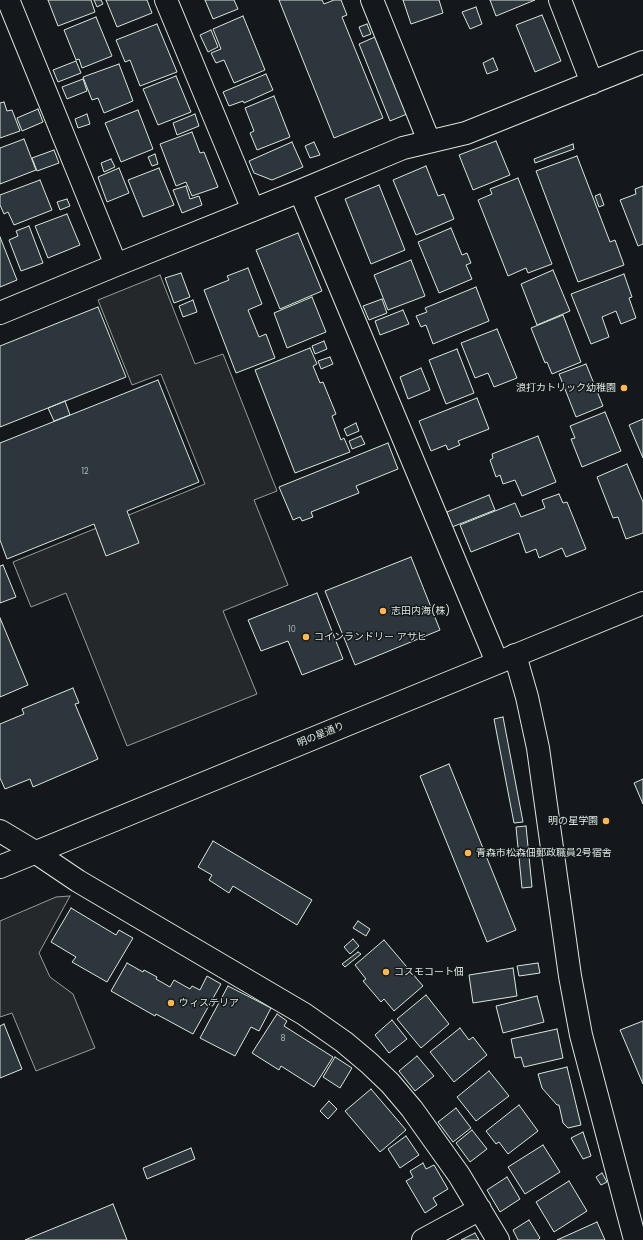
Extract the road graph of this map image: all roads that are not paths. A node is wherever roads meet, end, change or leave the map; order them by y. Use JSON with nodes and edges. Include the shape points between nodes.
{"nodes":[{"id":1,"x":166,"y":0,"type":"edge"},
{"id":2,"x":372,"y":0,"type":"edge"},
{"id":3,"x":560,"y":0,"type":"edge"},
{"id":4,"x":10,"y":2,"type":"dead end"},
{"id":5,"x":643,"y":62,"type":"edge"},
{"id":6,"x":592,"y":83,"type":"junction"},
{"id":7,"x":429,"y":141,"type":"junction"},
{"id":8,"x":300,"y":191,"type":"junction"},
{"id":9,"x":253,"y":210,"type":"junction"},
{"id":10,"x":116,"y":265,"type":"junction"},
{"id":11,"x":0,"y":313,"type":"edge"},
{"id":12,"x":643,"y":603,"type":"edge"},
{"id":13,"x":506,"y":659,"type":"junction"},
{"id":14,"x":0,"y":831,"type":"edge"},
{"id":15,"x":35,"y":852,"type":"junction"},
{"id":16,"x":0,"y":867,"type":"edge"},
{"id":17,"x":480,"y":1209,"type":"junction"},
{"id":18,"x":634,"y":1236,"type":"dead end"},
{"id":19,"x":423,"y":1240,"type":"edge"},
{"id":20,"x":498,"y":1240,"type":"edge"}],
"edges":[{"from":1,"to":9,"type":"street"},
{"from":2,"to":7,"type":"street"},
{"from":3,"to":6,"type":"street"},
{"from":4,"to":10,"type":"street"},
{"from":5,"to":6,"type":"street"},
{"from":6,"to":7,"type":"street","via":[[466,133]]},
{"from":7,"to":8,"type":"street","via":[[403,148]]},
{"from":8,"to":9,"type":"street"},
{"from":8,"to":13,"type":"street"},
{"from":9,"to":10,"type":"street"},
{"from":10,"to":11,"type":"street"},
{"from":12,"to":13,"type":"street","name":"明の星通り"},
{"from":13,"to":15,"type":"street","name":"明の星通り"},
{"from":13,"to":18,"type":"street","via":[[527,697],[538,748],[570,976],[581,1035]]},
{"from":14,"to":15,"type":"street"},
{"from":15,"to":16,"type":"street","name":"明の星通り"},
{"from":15,"to":17,"type":"street","via":[[78,881],[304,1014],[344,1042],[385,1078],[412,1109]]},
{"from":17,"to":19,"type":"street"},
{"from":17,"to":20,"type":"street"}]}
